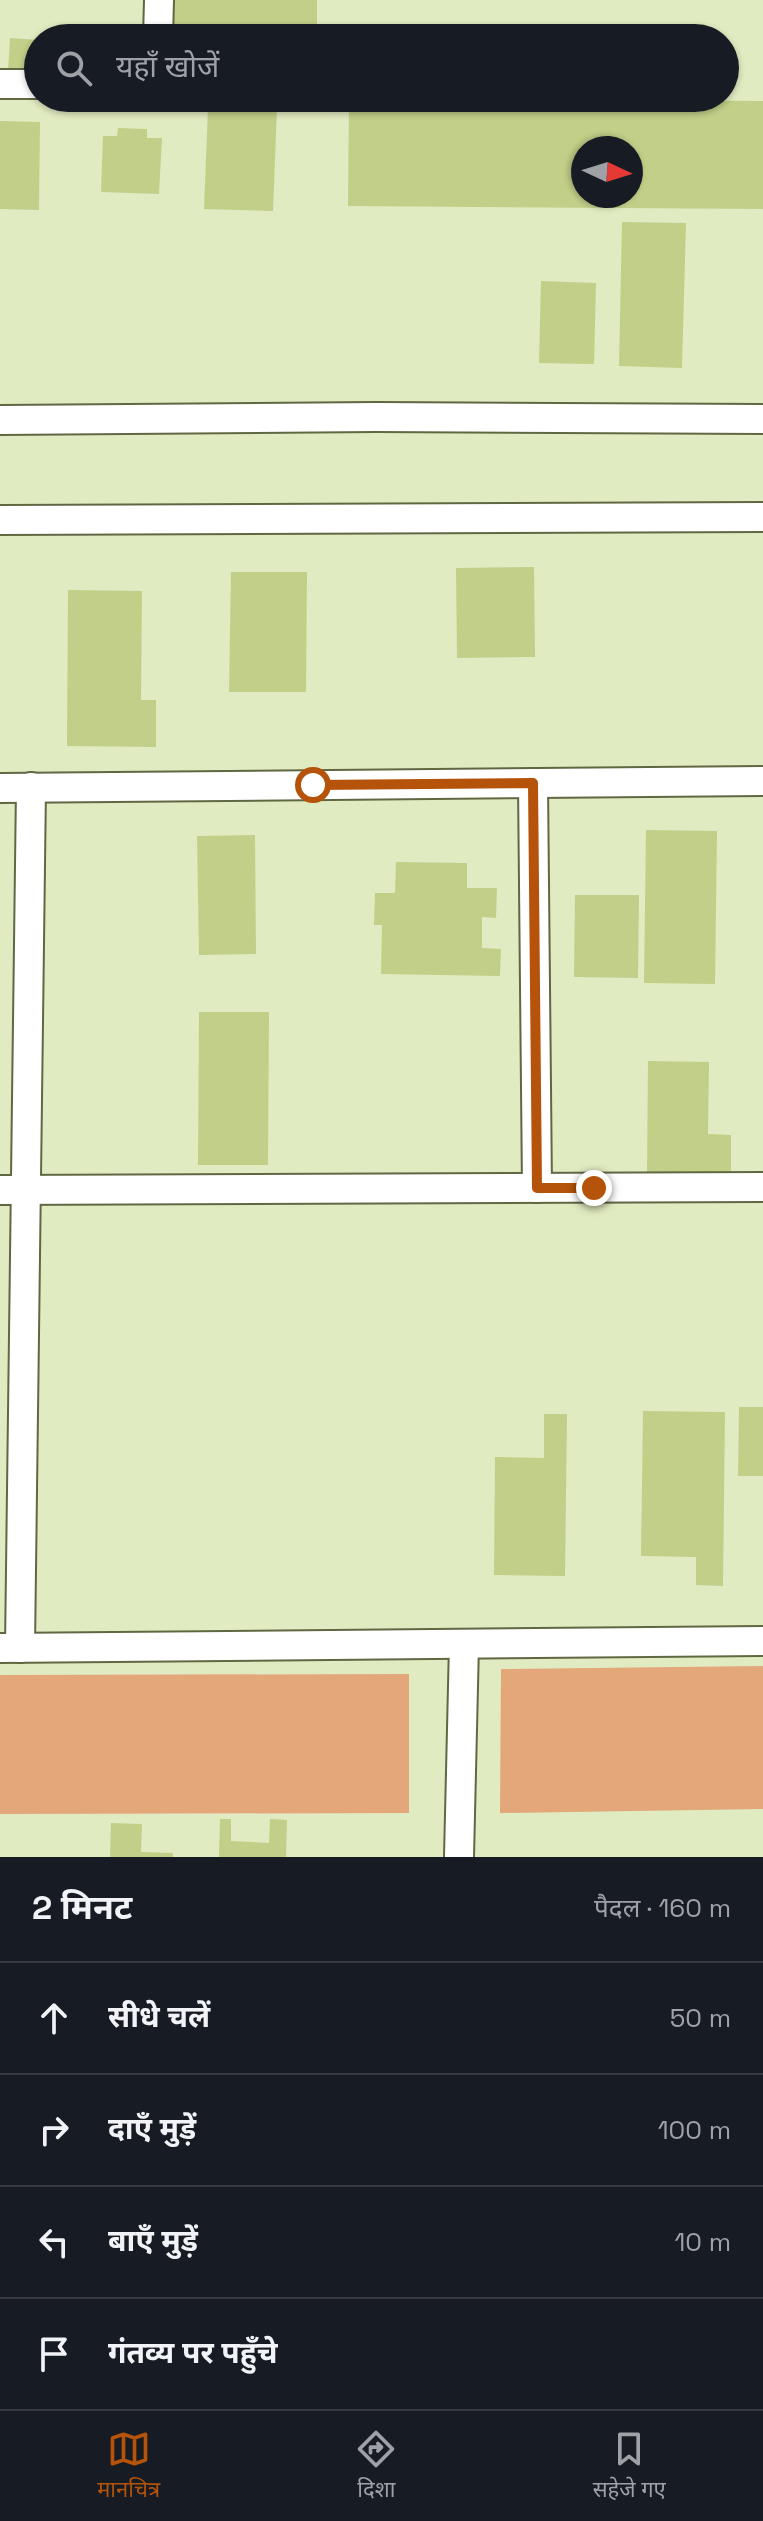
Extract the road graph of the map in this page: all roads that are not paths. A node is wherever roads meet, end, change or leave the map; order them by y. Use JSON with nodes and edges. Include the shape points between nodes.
{"nodes":[{"id":1,"x":159,"y":0,"type":"edge"},
{"id":2,"x":158,"y":24,"type":"edge"},
{"id":3,"x":0,"y":84,"type":"edge"},
{"id":4,"x":24,"y":84,"type":"edge"},
{"id":5,"x":763,"y":419,"type":"edge"},
{"id":6,"x":0,"y":420,"type":"edge"},
{"id":7,"x":763,"y":517,"type":"edge"},
{"id":8,"x":0,"y":520,"type":"edge"},
{"id":9,"x":763,"y":781,"type":"edge"},
{"id":10,"x":533,"y":783,"type":"junction"},
{"id":11,"x":31,"y":787,"type":"junction"},
{"id":12,"x":0,"y":788,"type":"edge"},
{"id":13,"x":763,"y":1187,"type":"edge"},
{"id":14,"x":537,"y":1188,"type":"junction"},
{"id":15,"x":13,"y":1190,"type":"edge"},
{"id":16,"x":763,"y":1641,"type":"edge"},
{"id":17,"x":464,"y":1644,"type":"junction"},
{"id":18,"x":10,"y":1648,"type":"edge"},
{"id":19,"x":459,"y":1857,"type":"edge"}],
"edges":[{"from":1,"to":2,"type":"street"},
{"from":3,"to":4,"type":"street"},
{"from":5,"to":6,"type":"street"},
{"from":7,"to":8,"type":"street"},
{"from":9,"to":10,"type":"street"},
{"from":10,"to":11,"type":"street"},
{"from":10,"to":14,"type":"street"},
{"from":11,"to":12,"type":"street"},
{"from":11,"to":15,"type":"street"},
{"from":13,"to":14,"type":"street"},
{"from":14,"to":15,"type":"street"},
{"from":15,"to":18,"type":"street"},
{"from":16,"to":17,"type":"street"},
{"from":17,"to":18,"type":"street"},
{"from":17,"to":19,"type":"street"}]}
